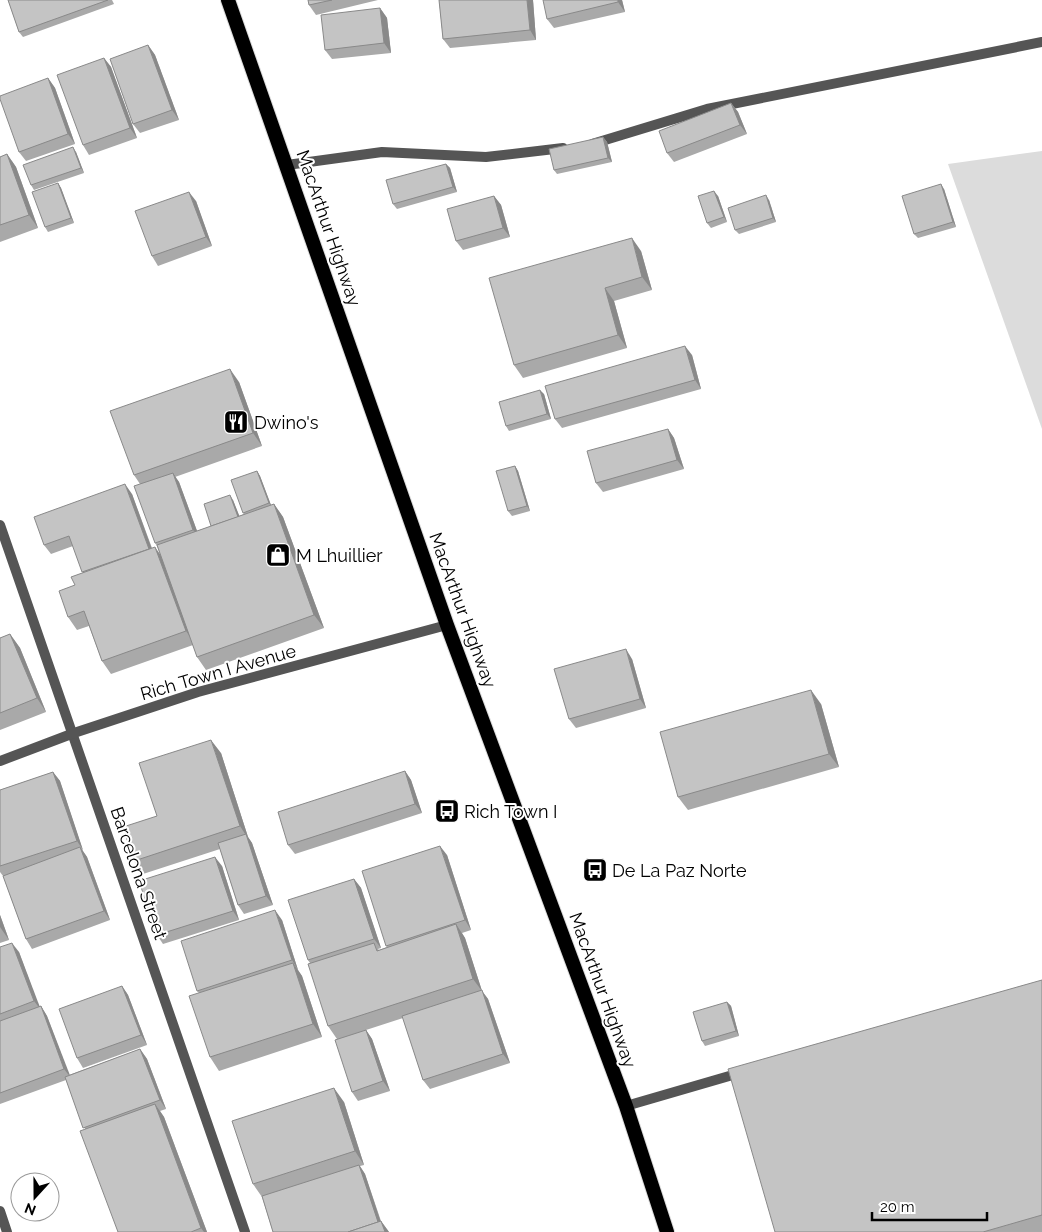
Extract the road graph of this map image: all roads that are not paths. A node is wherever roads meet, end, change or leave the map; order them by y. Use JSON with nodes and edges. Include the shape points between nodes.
{"nodes":[{"id":1,"x":228,"y":0,"type":"edge"},
{"id":2,"x":1042,"y":42,"type":"edge"},
{"id":3,"x":287,"y":165,"type":"junction"},
{"id":4,"x":0,"y":524,"type":"edge"},
{"id":5,"x":447,"y":624,"type":"junction"},
{"id":6,"x":74,"y":733,"type":"junction"},
{"id":7,"x":0,"y":761,"type":"edge"},
{"id":8,"x":756,"y":1068,"type":"edge"},
{"id":9,"x":626,"y":1106,"type":"junction"},
{"id":10,"x":0,"y":1211,"type":"edge"},
{"id":11,"x":7,"y":1232,"type":"edge"},
{"id":12,"x":244,"y":1232,"type":"edge"},
{"id":13,"x":666,"y":1232,"type":"edge"}],
"edges":[{"from":1,"to":3,"type":"highway","name":"MacArthur Highway"},
{"from":2,"to":3,"type":"street","via":[[707,109],[598,144],[486,156],[382,152]]},
{"from":3,"to":5,"type":"highway","name":"MacArthur Highway"},
{"from":4,"to":6,"type":"street","name":"Barcelona Street"},
{"from":5,"to":6,"type":"street","name":"Rich Town I Avenue","via":[[198,692]]},
{"from":5,"to":9,"type":"highway","name":"MacArthur Highway"},
{"from":6,"to":7,"type":"street","name":"Rich Town I Avenue"},
{"from":6,"to":12,"type":"street","name":"Barcelona Street"},
{"from":8,"to":9,"type":"street"},
{"from":9,"to":13,"type":"highway","name":"MacArthur Highway"},
{"from":10,"to":11,"type":"street"}]}
